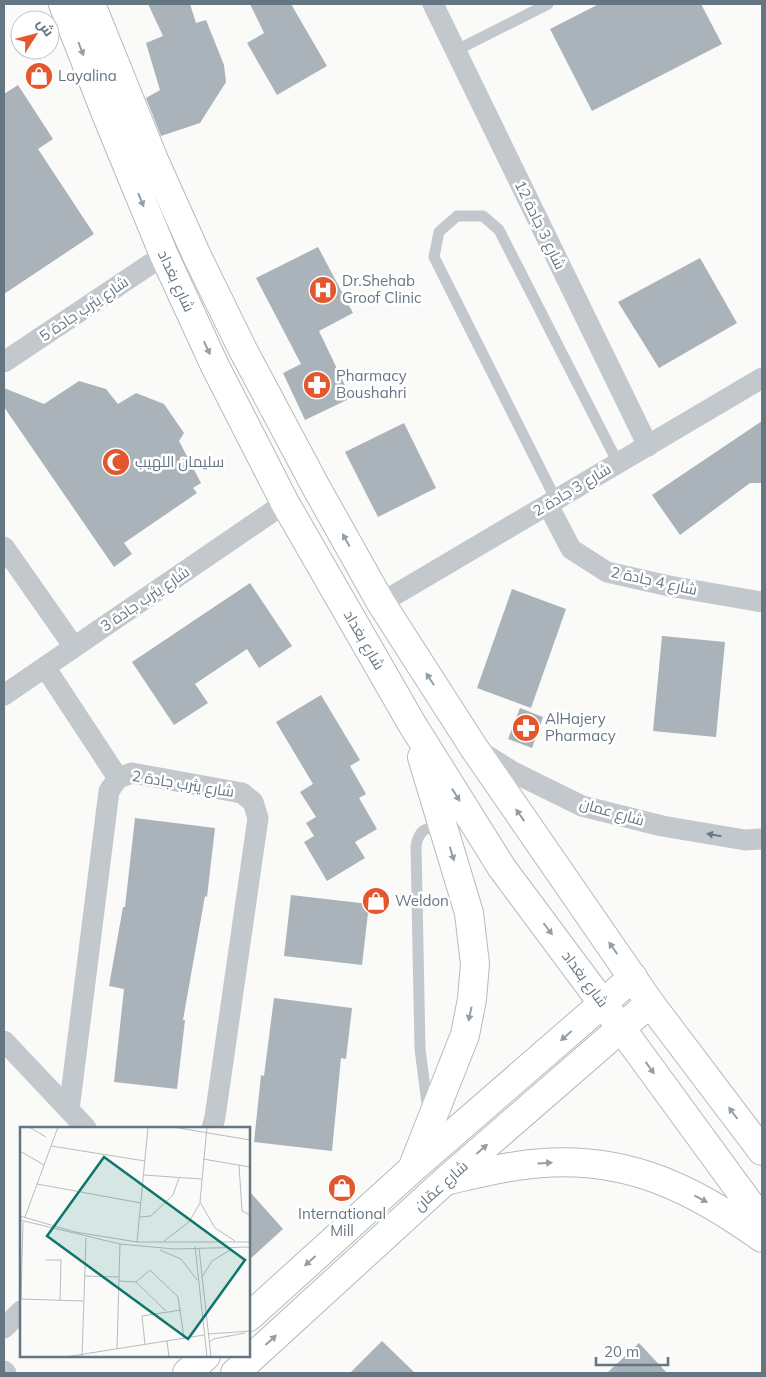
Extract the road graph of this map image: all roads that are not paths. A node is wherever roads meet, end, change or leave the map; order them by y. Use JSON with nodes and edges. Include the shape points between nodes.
{"nodes":[{"id":1,"x":63,"y":4,"type":"edge"},
{"id":2,"x":91,"y":4,"type":"edge"},
{"id":3,"x":433,"y":4,"type":"edge"},
{"id":4,"x":548,"y":4,"type":"edge"},
{"id":5,"x":455,"y":51,"type":"junction"},
{"id":6,"x":164,"y":255,"type":"junction"},
{"id":7,"x":4,"y":362,"type":"edge"},
{"id":8,"x":762,"y":378,"type":"edge"},
{"id":9,"x":648,"y":446,"type":"junction"},
{"id":10,"x":618,"y":463,"type":"junction"},
{"id":11,"x":552,"y":502,"type":"junction"},
{"id":12,"x":285,"y":503,"type":"junction"},
{"id":13,"x":4,"y":547,"type":"edge"},
{"id":14,"x":762,"y":602,"type":"edge"},
{"id":15,"x":381,"y":603,"type":"junction"},
{"id":16,"x":74,"y":647,"type":"junction"},
{"id":17,"x":45,"y":667,"type":"junction"},
{"id":18,"x":4,"y":695,"type":"edge"},
{"id":19,"x":412,"y":724,"type":"junction"},
{"id":20,"x":474,"y":748,"type":"junction"},
{"id":21,"x":118,"y":778,"type":"junction"},
{"id":22,"x":442,"y":824,"type":"junction"},
{"id":23,"x":762,"y":839,"type":"edge"},
{"id":24,"x":633,"y":977,"type":"junction"},
{"id":25,"x":650,"y":1003,"type":"junction"},
{"id":26,"x":603,"y":1004,"type":"junction"},
{"id":27,"x":621,"y":1028,"type":"junction"},
{"id":28,"x":4,"y":1041,"type":"edge"},
{"id":29,"x":69,"y":1110,"type":"junction"},
{"id":30,"x":430,"y":1124,"type":"junction"},
{"id":31,"x":85,"y":1127,"type":"edge"},
{"id":32,"x":212,"y":1127,"type":"edge"},
{"id":33,"x":762,"y":1152,"type":"edge"},
{"id":34,"x":411,"y":1170,"type":"junction"},
{"id":35,"x":446,"y":1181,"type":"junction"},
{"id":36,"x":762,"y":1221,"type":"edge"},
{"id":37,"x":762,"y":1238,"type":"edge"},
{"id":38,"x":20,"y":1312,"type":"edge"},
{"id":39,"x":250,"y":1316,"type":"edge"},
{"id":40,"x":4,"y":1328,"type":"edge"},
{"id":41,"x":205,"y":1357,"type":"edge"},
{"id":42,"x":187,"y":1373,"type":"edge"},
{"id":43,"x":235,"y":1373,"type":"edge"}],
"edges":[{"from":1,"to":6,"type":"main road","name":"شارع بغداد","one_way":true},
{"from":15,"to":2,"type":"main road","name":"شارع بغداد","one_way":true,"via":[[243,350],[197,256],[150,151]]},
{"from":3,"to":5,"type":"street","name":"شارع 3 جادة 12"},
{"from":4,"to":5,"type":"lane"},
{"from":5,"to":9,"type":"street","name":"شارع 3 جادة 12"},
{"from":6,"to":7,"type":"street","name":"شارع يثرب جادة 5"},
{"from":6,"to":12,"type":"main road","name":"شارع بغداد","one_way":true,"via":[[215,366]]},
{"from":8,"to":9,"type":"street","name":"شارع 3 جادة 2"},
{"from":9,"to":10,"type":"street","name":"شارع 3 جادة 2"},
{"from":10,"to":11,"type":"street","name":"شارع 3 جادة 2"},
{"from":10,"to":11,"type":"lane","via":[[499,230],[483,216],[457,216],[439,232],[434,257]]},
{"from":11,"to":14,"type":"street","name":"شارع 4 جادة 2","via":[[571,549],[606,572]]},
{"from":11,"to":15,"type":"street","name":"شارع 3 جادة 2"},
{"from":12,"to":16,"type":"street","name":"شارع يثرب جادة 3"},
{"from":12,"to":19,"type":"main road","name":"شارع بغداد"},
{"from":13,"to":16,"type":"street"},
{"from":20,"to":15,"type":"main road","name":"شارع بغداد","one_way":true},
{"from":16,"to":17,"type":"street","name":"شارع يثرب جادة 3"},
{"from":17,"to":18,"type":"street","name":"شارع يثرب جادة 3"},
{"from":17,"to":21,"type":"street"},
{"from":19,"to":22,"type":"main road"},
{"from":19,"to":26,"type":"main road","name":"شارع بغداد","one_way":true,"via":[[502,868]]},
{"from":23,"to":20,"type":"street","name":"شارع عمان","one_way":true,"via":[[745,840],[662,826],[582,806],[513,772]]},
{"from":24,"to":20,"type":"main road","name":"شارع بغداد","one_way":true},
{"from":21,"to":29,"type":"street","name":"شارع يثرب جادة 2","via":[[109,791]]},
{"from":21,"to":32,"type":"street","name":"شارع يثرب جادة 2","via":[[132,773],[242,793],[253,802],[258,818]]},
{"from":22,"to":30,"type":"main road","one_way":true,"via":[[469,913],[475,964],[465,1035]]},
{"from":22,"to":30,"type":"lane","via":[[422,831],[416,846],[420,1049]]},
{"from":24,"to":25,"type":"main road","name":"شارع بغداد"},
{"from":24,"to":26,"type":"main road","name":"شارع عمّان"},
{"from":25,"to":27,"type":"main road","name":"شارع عمّان"},
{"from":33,"to":25,"type":"main road","name":"شارع بغداد","one_way":true},
{"from":26,"to":27,"type":"main road","name":"شارع بغداد"},
{"from":26,"to":34,"type":"main road","name":"شارع عمّان","one_way":true},
{"from":35,"to":27,"type":"main road","name":"شارع عمّان","one_way":true},
{"from":27,"to":36,"type":"main road","name":"شارع بغداد","one_way":true},
{"from":28,"to":29,"type":"street"},
{"from":29,"to":31,"type":"street"},
{"from":30,"to":34,"type":"main road"},
{"from":34,"to":39,"type":"main road","name":"شارع عمّان","one_way":true},
{"from":35,"to":37,"type":"main road","one_way":true,"via":[[542,1163],[571,1162],[630,1170],[681,1188],[726,1212]]},
{"from":43,"to":35,"type":"main road","name":"شارع عمّان","one_way":true},
{"from":38,"to":40,"type":"street"},
{"from":41,"to":42,"type":"main road"}]}
